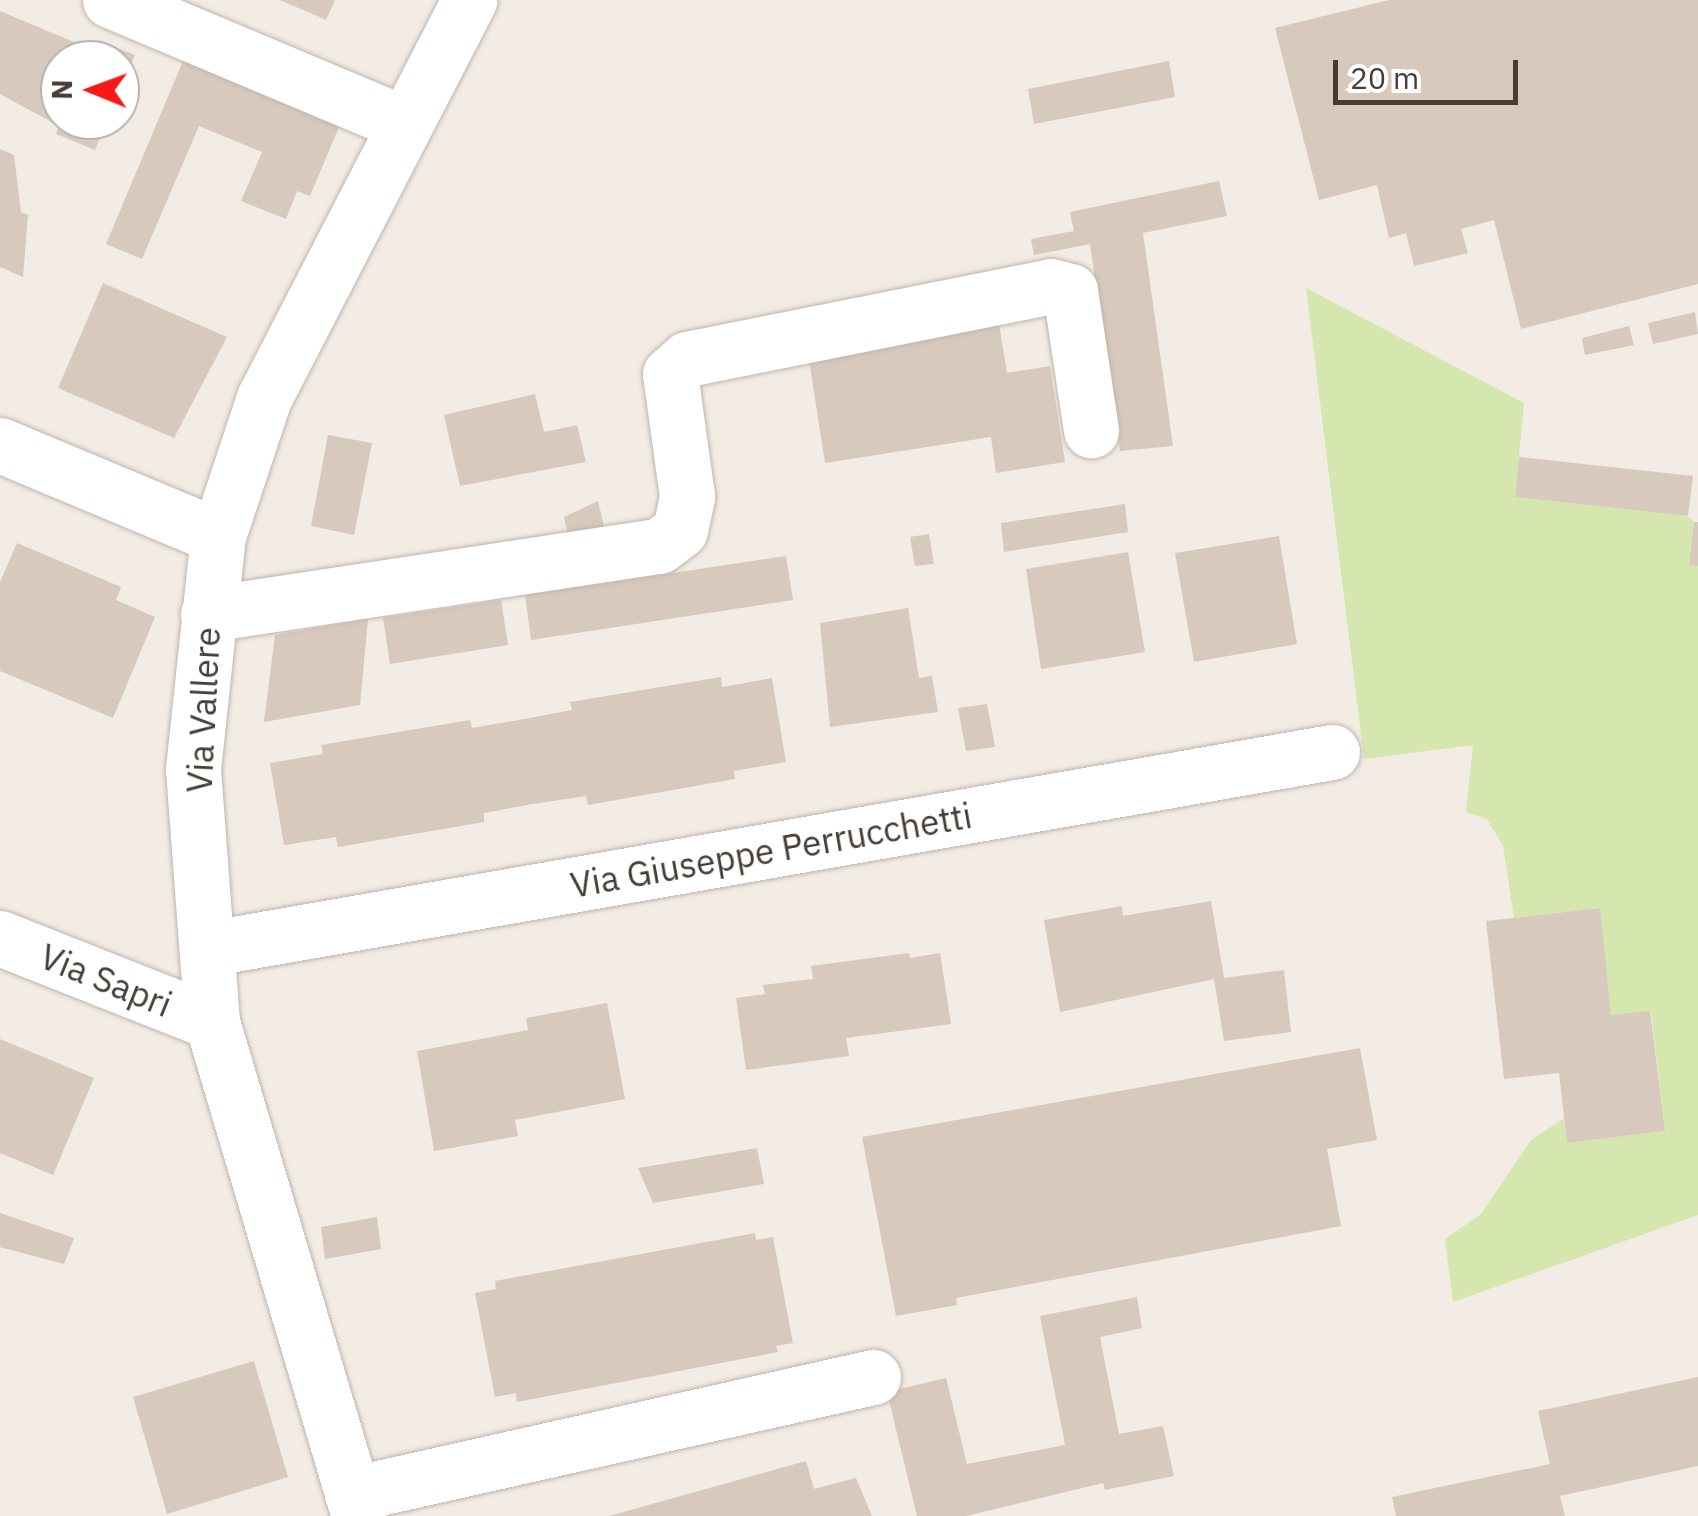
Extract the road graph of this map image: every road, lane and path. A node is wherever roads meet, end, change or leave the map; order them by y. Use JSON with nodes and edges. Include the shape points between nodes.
{"nodes":[{"id":1,"x":110,"y":0,"type":"edge"},
{"id":2,"x":469,"y":0,"type":"edge"},
{"id":3,"x":405,"y":124,"type":"junction"},
{"id":4,"x":1091,"y":430,"type":"dead end"},
{"id":5,"x":0,"y":445,"type":"edge"},
{"id":6,"x":218,"y":536,"type":"junction"},
{"id":7,"x":208,"y":614,"type":"junction"},
{"id":8,"x":1332,"y":752,"type":"dead end"},
{"id":9,"x":0,"y":938,"type":"edge"},
{"id":10,"x":211,"y":948,"type":"junction"},
{"id":11,"x":212,"y":1022,"type":"junction"},
{"id":12,"x":873,"y":1378,"type":"dead end"},
{"id":13,"x":355,"y":1505,"type":"edge"}],
"edges":[{"from":1,"to":3,"type":"street"},
{"from":2,"to":3,"type":"street","name":"Via Vallere"},
{"from":3,"to":6,"type":"street","name":"Via Vallere","via":[[264,398]]},
{"from":4,"to":7,"type":"street","via":[[1070,291],[1051,286],[686,359],[670,374],[687,496],[680,530],[658,546]]},
{"from":5,"to":6,"type":"street"},
{"from":6,"to":7,"type":"street","name":"Via Vallere"},
{"from":7,"to":10,"type":"street","name":"Via Vallere","via":[[193,768]]},
{"from":8,"to":10,"type":"street","name":"Via Giuseppe Perrucchetti"},
{"from":9,"to":11,"type":"street","name":"Via Sapri"},
{"from":10,"to":11,"type":"street","name":"Via Vallere"},
{"from":11,"to":13,"type":"street","name":"Via Vallere"},
{"from":12,"to":13,"type":"street"}]}
